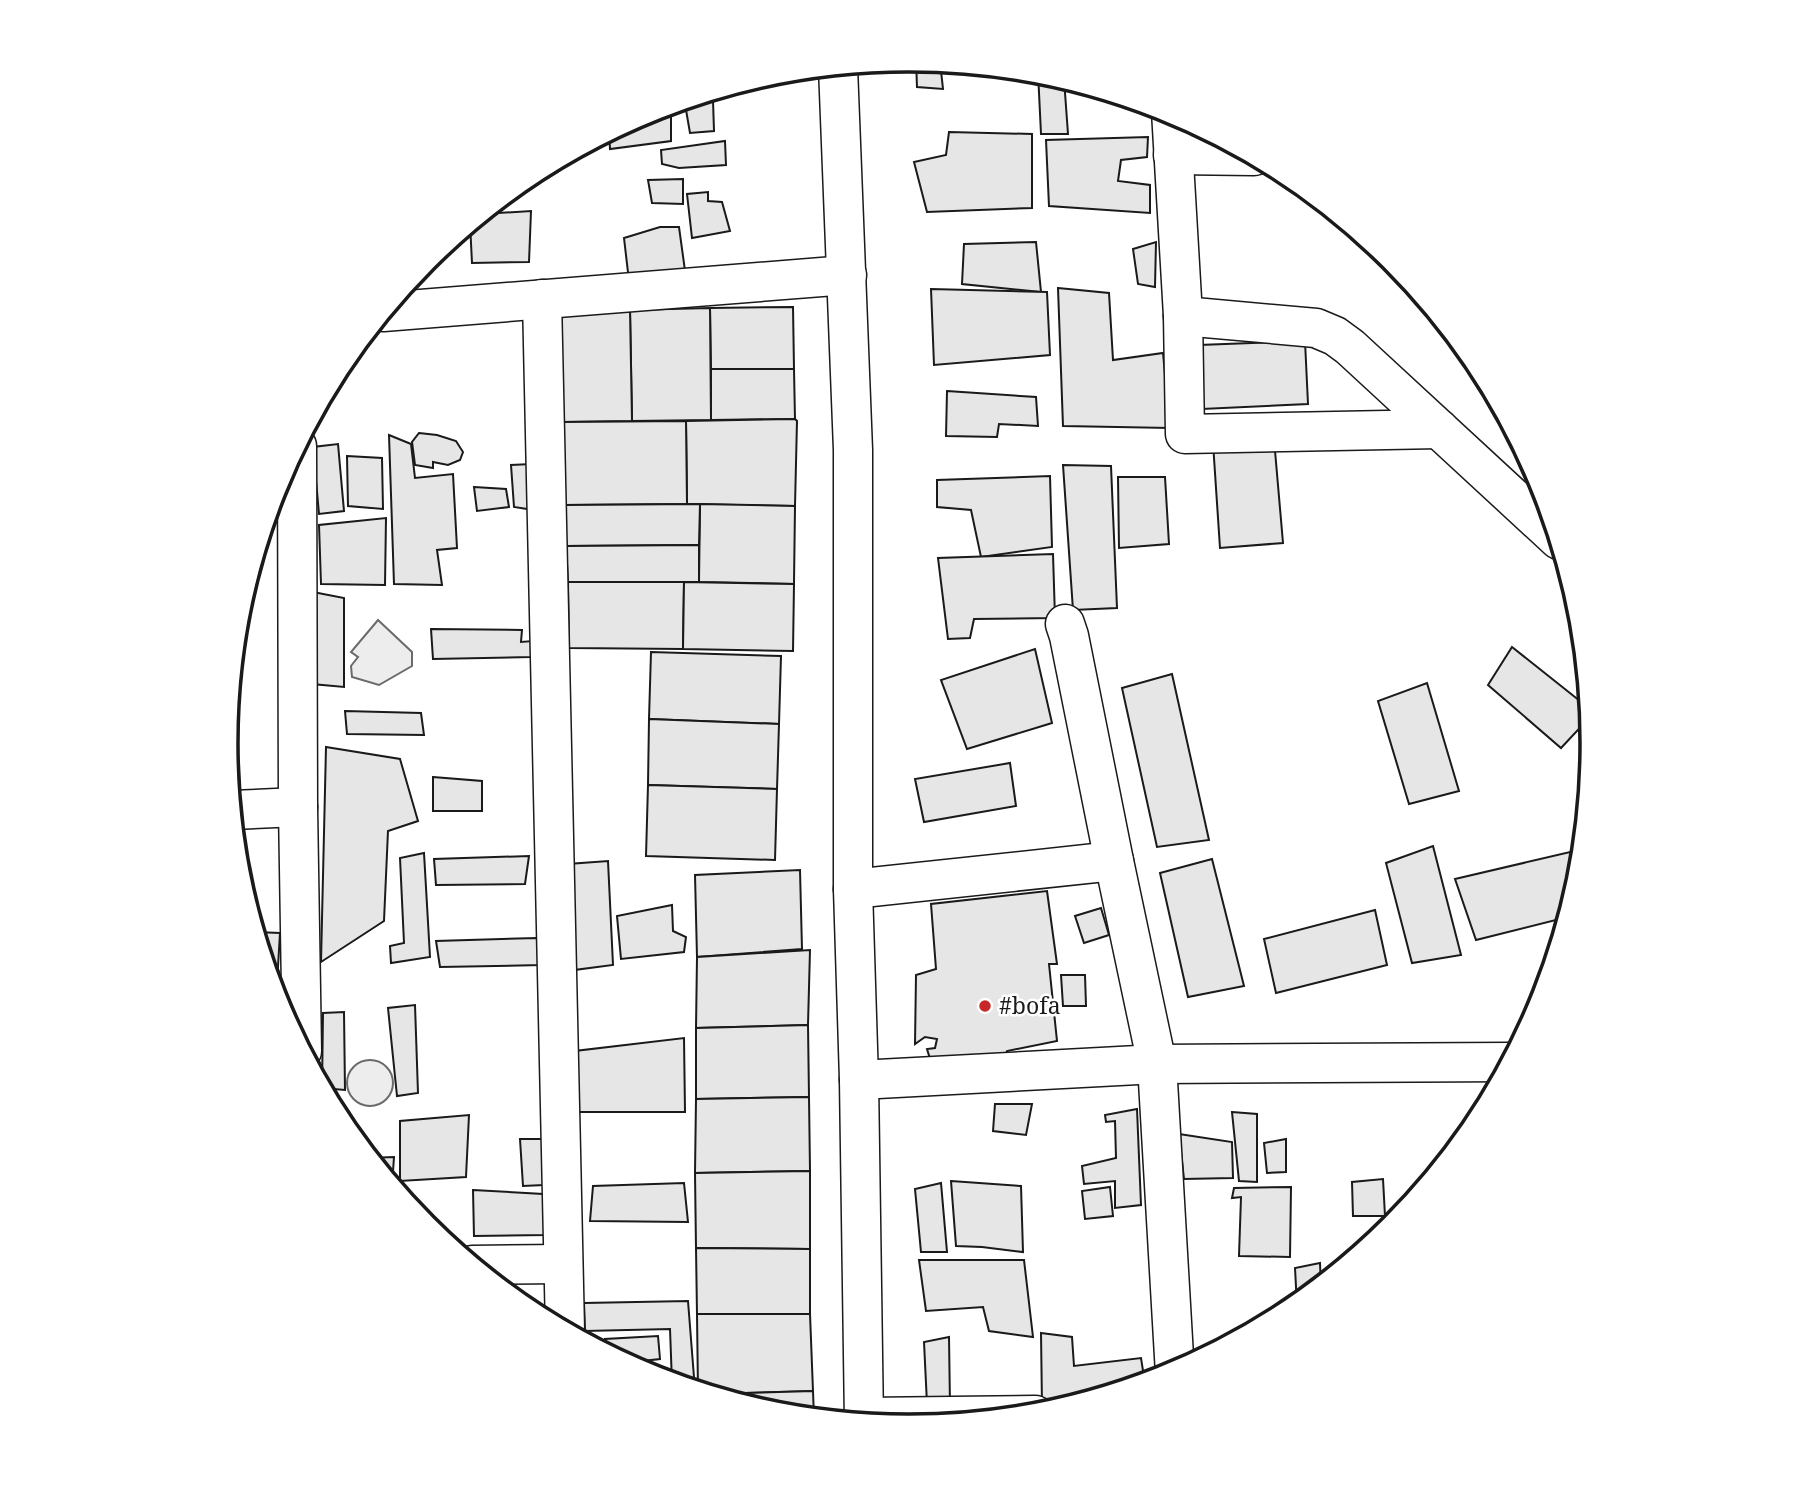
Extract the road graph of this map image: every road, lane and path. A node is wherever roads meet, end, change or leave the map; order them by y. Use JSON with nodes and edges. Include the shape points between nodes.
{"nodes":[{"id":1,"x":838,"y":76,"type":"edge"},
{"id":2,"x":1172,"y":125,"type":"edge"},
{"id":3,"x":1173,"y":155,"type":"junction"},
{"id":4,"x":1234,"y":156,"type":"edge"},
{"id":5,"x":847,"y":275,"type":"junction"},
{"id":6,"x":542,"y":299,"type":"junction"},
{"id":7,"x":396,"y":311,"type":"edge"},
{"id":8,"x":1183,"y":316,"type":"junction"},
{"id":9,"x":1439,"y":429,"type":"junction"},
{"id":10,"x":297,"y":468,"type":"edge"},
{"id":11,"x":1546,"y":528,"type":"edge"},
{"id":12,"x":1065,"y":624,"type":"dead end"},
{"id":13,"x":298,"y":807,"type":"junction"},
{"id":14,"x":241,"y":810,"type":"edge"},
{"id":15,"x":1114,"y":861,"type":"junction"},
{"id":16,"x":853,"y":889,"type":"junction"},
{"id":17,"x":302,"y":1029,"type":"edge"},
{"id":18,"x":1500,"y":1062,"type":"edge"},
{"id":19,"x":1157,"y":1064,"type":"junction"},
{"id":20,"x":859,"y":1080,"type":"junction"},
{"id":21,"x":563,"y":1264,"type":"junction"},
{"id":22,"x":487,"y":1265,"type":"edge"},
{"id":23,"x":565,"y":1319,"type":"edge"},
{"id":24,"x":1174,"y":1361,"type":"edge"},
{"id":25,"x":864,"y":1414,"type":"edge"}],
"edges":[{"from":1,"to":5,"type":"street"},
{"from":2,"to":3,"type":"street"},
{"from":3,"to":4,"type":"street"},
{"from":3,"to":8,"type":"street"},
{"from":5,"to":6,"type":"street"},
{"from":5,"to":16,"type":"street","via":[[853,450]]},
{"from":6,"to":7,"type":"street"},
{"from":6,"to":21,"type":"street"},
{"from":8,"to":9,"type":"street","via":[[1316,328],[1335,336]]},
{"from":8,"to":9,"type":"street","via":[[1185,434]]},
{"from":9,"to":11,"type":"street"},
{"from":10,"to":13,"type":"street"},
{"from":12,"to":15,"type":"street"},
{"from":13,"to":14,"type":"street"},
{"from":13,"to":17,"type":"street"},
{"from":15,"to":16,"type":"street"},
{"from":15,"to":19,"type":"street"},
{"from":16,"to":20,"type":"street"},
{"from":18,"to":19,"type":"street"},
{"from":19,"to":20,"type":"street"},
{"from":19,"to":24,"type":"street"},
{"from":20,"to":25,"type":"street"},
{"from":21,"to":22,"type":"street"},
{"from":21,"to":23,"type":"street"}]}
